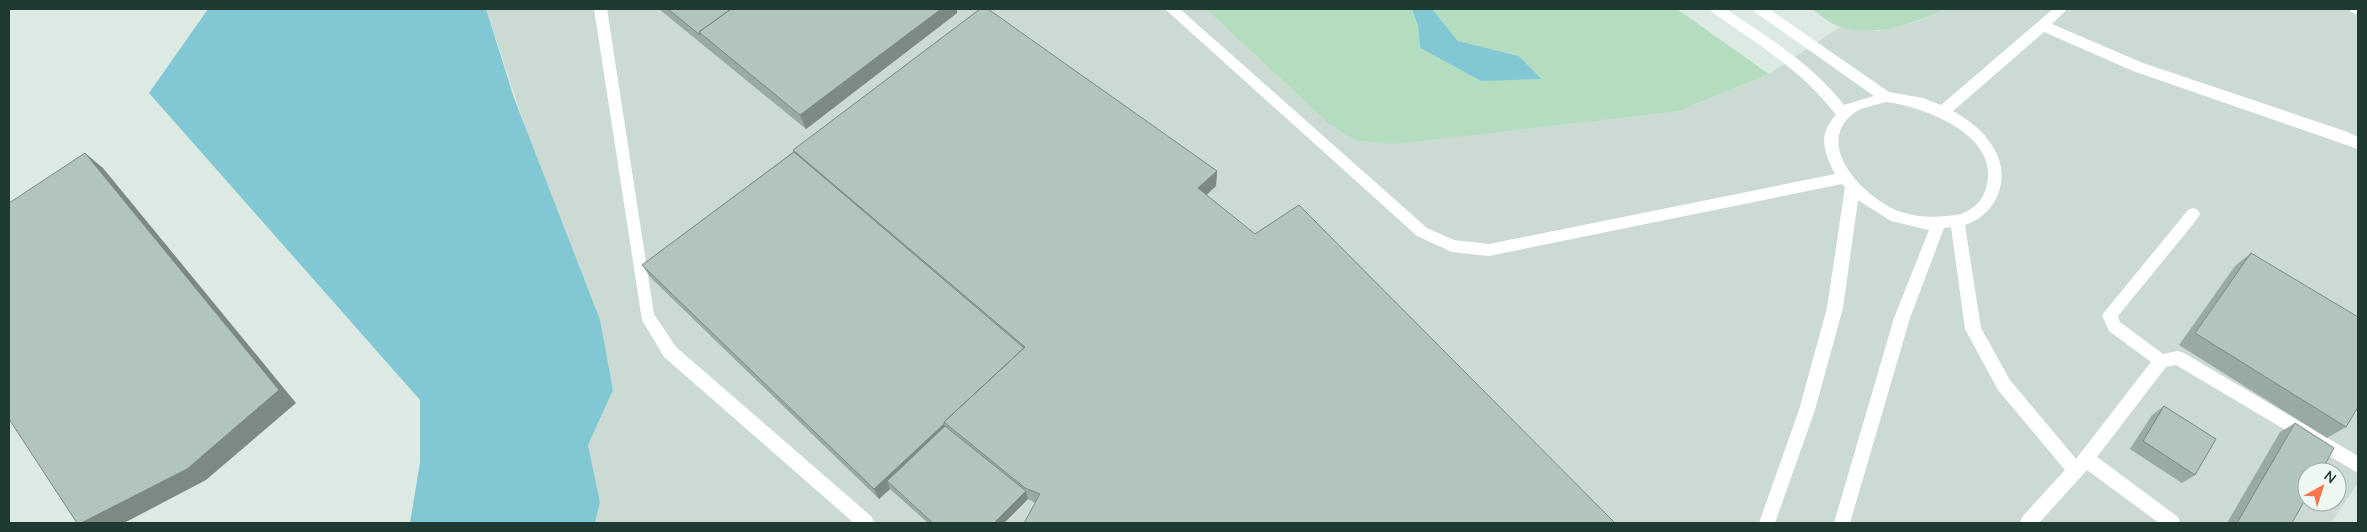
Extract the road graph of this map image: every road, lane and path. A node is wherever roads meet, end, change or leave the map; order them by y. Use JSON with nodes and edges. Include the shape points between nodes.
{"nodes":[{"id":1,"x":600,"y":9,"type":"edge"},
{"id":2,"x":1172,"y":9,"type":"edge"},
{"id":3,"x":1717,"y":9,"type":"edge"},
{"id":4,"x":1760,"y":9,"type":"edge"},
{"id":5,"x":2061,"y":9,"type":"edge"},
{"id":6,"x":2044,"y":26,"type":"junction"},
{"id":7,"x":1886,"y":97,"type":"junction"},
{"id":8,"x":1944,"y":111,"type":"junction"},
{"id":9,"x":1842,"y":113,"type":"junction"},
{"id":10,"x":2358,"y":143,"type":"edge"},
{"id":11,"x":1848,"y":183,"type":"junction"},
{"id":12,"x":2193,"y":214,"type":"dead end"},
{"id":13,"x":1957,"y":221,"type":"junction"},
{"id":14,"x":1939,"y":223,"type":"junction"},
{"id":15,"x":2161,"y":361,"type":"junction"},
{"id":16,"x":2080,"y":464,"type":"junction"},
{"id":17,"x":2358,"y":465,"type":"edge"},
{"id":18,"x":866,"y":523,"type":"edge"},
{"id":19,"x":1767,"y":523,"type":"edge"},
{"id":20,"x":1842,"y":523,"type":"edge"},
{"id":21,"x":2028,"y":523,"type":"edge"},
{"id":22,"x":2172,"y":523,"type":"edge"}],
"edges":[{"from":1,"to":18,"type":"lane","via":[[647,314],[670,352]]},
{"from":2,"to":11,"type":"lane","via":[[1422,232],[1452,246],[1489,250]]},
{"from":3,"to":9,"type":"lane","via":[[1804,70]]},
{"from":4,"to":7,"type":"lane"},
{"from":5,"to":6,"type":"lane"},
{"from":6,"to":8,"type":"lane"},
{"from":6,"to":10,"type":"lane","via":[[2138,67]]},
{"from":7,"to":8,"type":"lane","via":[[1915,100]]},
{"from":7,"to":9,"type":"lane","via":[[1854,104]]},
{"from":8,"to":13,"type":"lane","via":[[1972,132],[1983,145],[1994,172],[1990,198],[1977,212]]},
{"from":9,"to":11,"type":"lane","via":[[1830,138],[1831,152]]},
{"from":11,"to":14,"type":"lane","via":[[1883,210],[1920,223]]},
{"from":11,"to":19,"type":"lane","via":[[1835,308],[1807,410]]},
{"from":12,"to":15,"type":"lane","via":[[2110,315],[2114,326]]},
{"from":13,"to":14,"type":"lane"},
{"from":13,"to":16,"type":"lane","via":[[1973,329],[2004,385]]},
{"from":14,"to":20,"type":"lane","via":[[1902,318]]},
{"from":15,"to":16,"type":"lane"},
{"from":15,"to":17,"type":"lane","via":[[2178,358]]},
{"from":16,"to":21,"type":"lane"},
{"from":16,"to":22,"type":"lane"}]}
